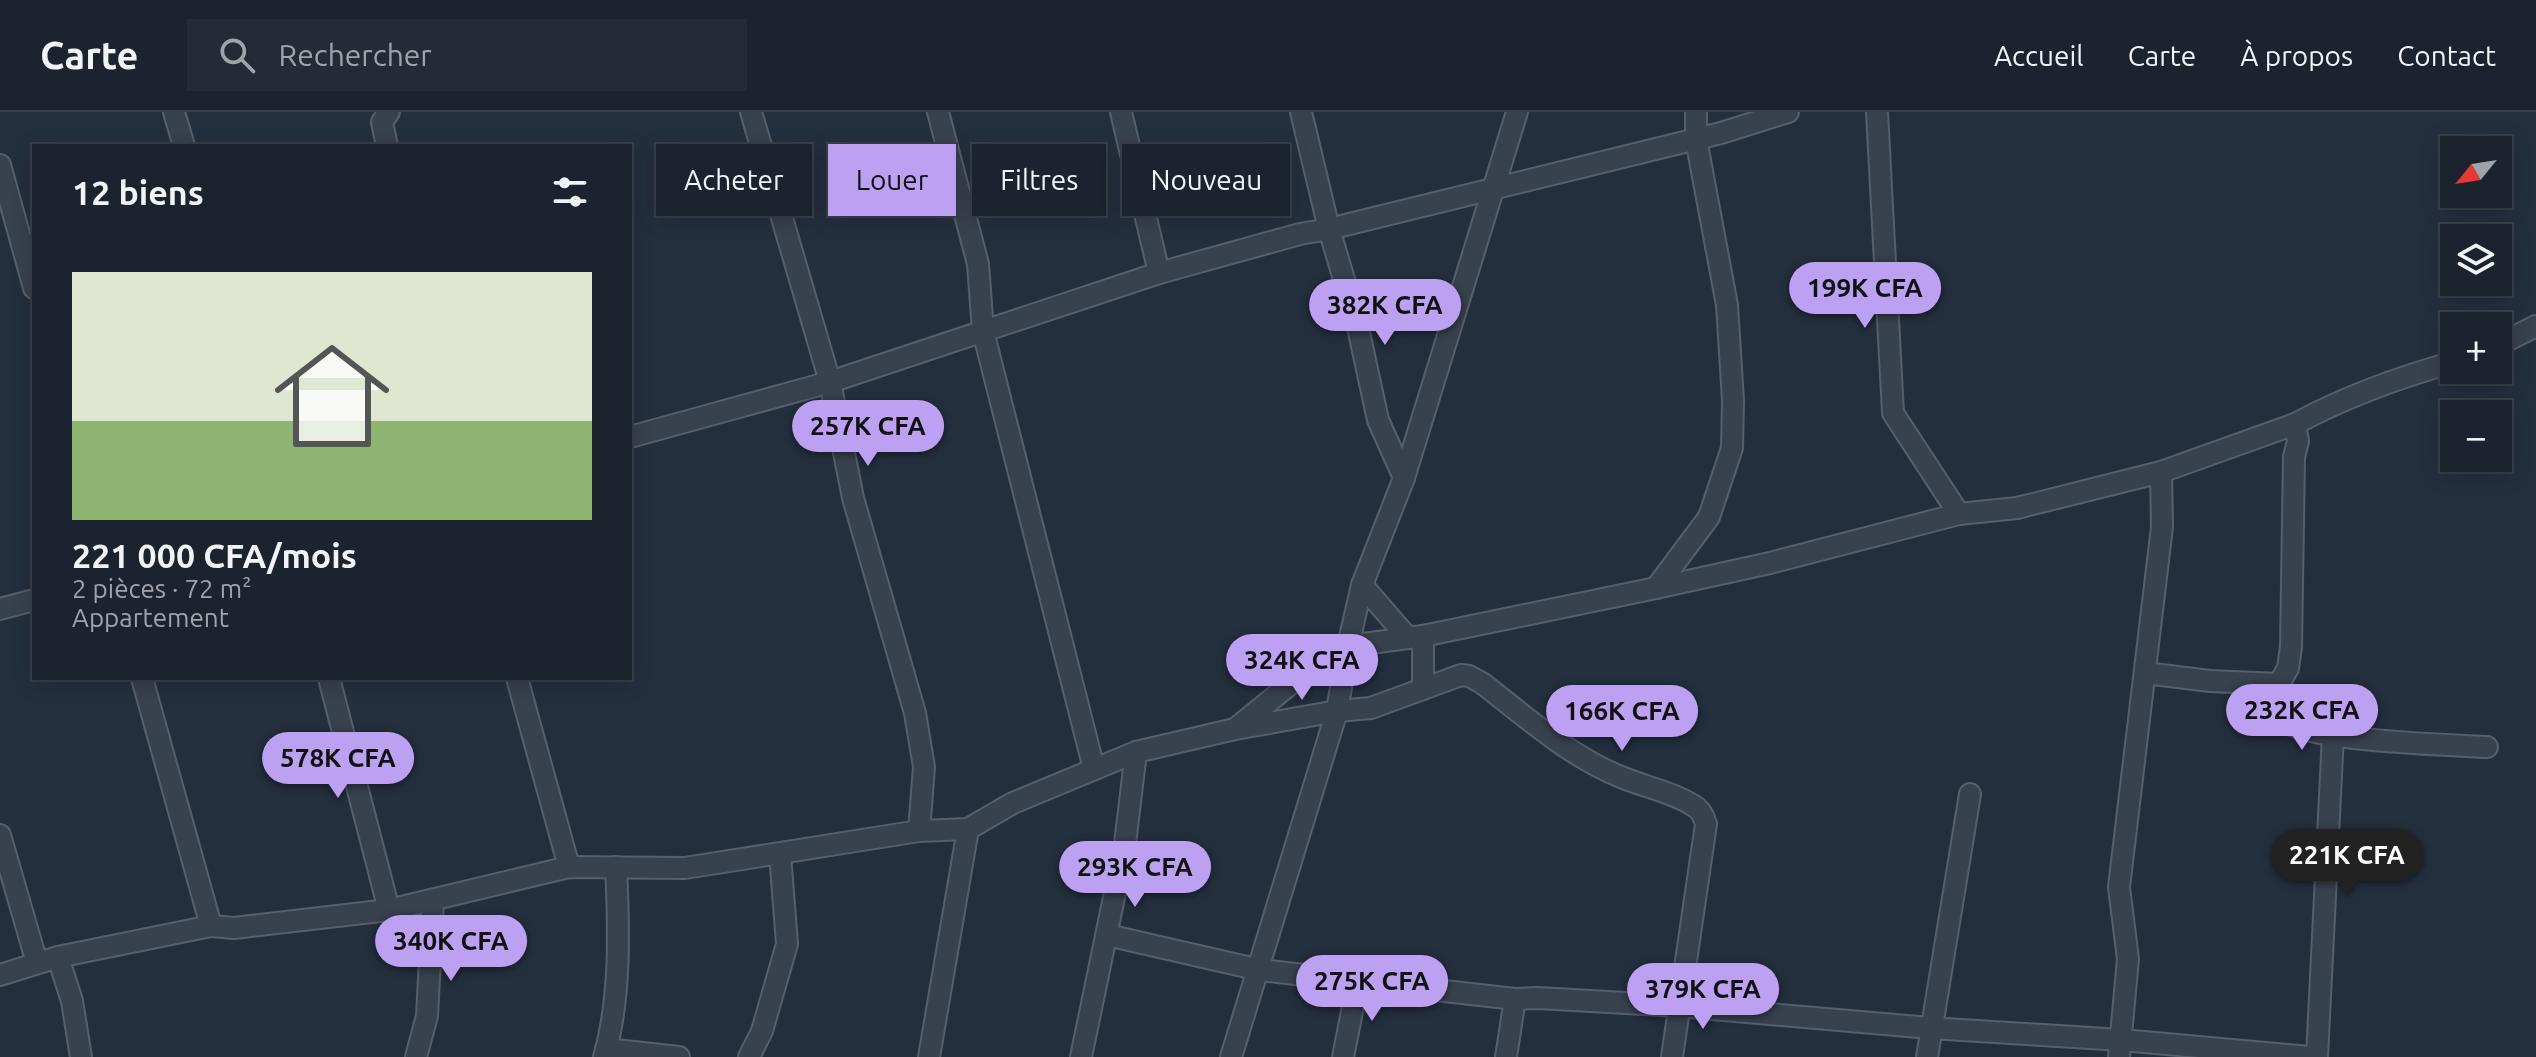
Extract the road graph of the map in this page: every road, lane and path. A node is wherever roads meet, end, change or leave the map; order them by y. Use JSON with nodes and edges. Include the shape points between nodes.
{"nodes":[{"id":1,"x":174,"y":112,"type":"edge"},
{"id":2,"x":389,"y":112,"type":"edge"},
{"id":3,"x":751,"y":112,"type":"edge"},
{"id":4,"x":938,"y":112,"type":"edge"},
{"id":5,"x":1121,"y":112,"type":"edge"},
{"id":6,"x":1301,"y":112,"type":"edge"},
{"id":7,"x":1517,"y":112,"type":"edge"},
{"id":8,"x":1696,"y":112,"type":"edge"},
{"id":9,"x":1788,"y":112,"type":"edge"},
{"id":10,"x":1877,"y":112,"type":"edge"},
{"id":11,"x":1696,"y":139,"type":"junction"},
{"id":12,"x":183,"y":144,"type":"edge"},
{"id":13,"x":387,"y":144,"type":"edge"},
{"id":14,"x":0,"y":165,"type":"edge"},
{"id":15,"x":1495,"y":189,"type":"junction"},
{"id":16,"x":6,"y":207,"type":"edge"},
{"id":17,"x":1329,"y":229,"type":"junction"},
{"id":18,"x":1159,"y":273,"type":"junction"},
{"id":19,"x":32,"y":282,"type":"edge"},
{"id":20,"x":2536,"y":326,"type":"edge"},
{"id":21,"x":983,"y":331,"type":"junction"},
{"id":22,"x":2512,"y":338,"type":"edge"},
{"id":23,"x":2440,"y":367,"type":"edge"},
{"id":24,"x":830,"y":382,"type":"junction"},
{"id":25,"x":2295,"y":424,"type":"junction"},
{"id":26,"x":632,"y":436,"type":"edge"},
{"id":27,"x":2161,"y":472,"type":"junction"},
{"id":28,"x":1404,"y":478,"type":"junction"},
{"id":29,"x":1959,"y":514,"type":"junction"},
{"id":30,"x":1362,"y":585,"type":"junction"},
{"id":31,"x":1656,"y":588,"type":"junction"},
{"id":32,"x":32,"y":601,"type":"edge"},
{"id":33,"x":0,"y":609,"type":"edge"},
{"id":34,"x":1415,"y":637,"type":"junction"},
{"id":35,"x":1348,"y":646,"type":"junction"},
{"id":36,"x":2145,"y":673,"type":"junction"},
{"id":37,"x":143,"y":680,"type":"edge"},
{"id":38,"x":330,"y":680,"type":"edge"},
{"id":39,"x":518,"y":680,"type":"edge"},
{"id":40,"x":2279,"y":684,"type":"junction"},
{"id":41,"x":1423,"y":689,"type":"junction"},
{"id":42,"x":1337,"y":711,"type":"junction"},
{"id":43,"x":1235,"y":729,"type":"junction"},
{"id":44,"x":2333,"y":735,"type":"junction"},
{"id":45,"x":2487,"y":747,"type":"dead end"},
{"id":46,"x":1136,"y":752,"type":"junction"},
{"id":47,"x":1094,"y":769,"type":"junction"},
{"id":48,"x":1970,"y":794,"type":"dead end"},
{"id":49,"x":968,"y":829,"type":"junction"},
{"id":50,"x":919,"y":831,"type":"junction"},
{"id":51,"x":0,"y":835,"type":"edge"},
{"id":52,"x":780,"y":854,"type":"junction"},
{"id":53,"x":569,"y":867,"type":"junction"},
{"id":54,"x":616,"y":867,"type":"junction"},
{"id":55,"x":433,"y":901,"type":"junction"},
{"id":56,"x":389,"y":910,"type":"junction"},
{"id":57,"x":211,"y":926,"type":"junction"},
{"id":58,"x":1107,"y":935,"type":"junction"},
{"id":59,"x":58,"y":957,"type":"junction"},
{"id":60,"x":37,"y":963,"type":"junction"},
{"id":61,"x":1260,"y":970,"type":"junction"},
{"id":62,"x":0,"y":975,"type":"edge"},
{"id":63,"x":1358,"y":981,"type":"junction"},
{"id":64,"x":1515,"y":999,"type":"junction"},
{"id":65,"x":1678,"y":1006,"type":"junction"},
{"id":66,"x":1930,"y":1028,"type":"junction"},
{"id":67,"x":2120,"y":1048,"type":"edge"},
{"id":68,"x":605,"y":1053,"type":"edge"},
{"id":69,"x":81,"y":1057,"type":"edge"},
{"id":70,"x":416,"y":1057,"type":"edge"},
{"id":71,"x":679,"y":1057,"type":"edge"},
{"id":72,"x":749,"y":1057,"type":"edge"},
{"id":73,"x":929,"y":1057,"type":"edge"},
{"id":74,"x":1081,"y":1057,"type":"edge"},
{"id":75,"x":1231,"y":1057,"type":"edge"},
{"id":76,"x":1343,"y":1057,"type":"edge"},
{"id":77,"x":1506,"y":1057,"type":"edge"},
{"id":78,"x":1672,"y":1057,"type":"edge"},
{"id":79,"x":1927,"y":1057,"type":"edge"},
{"id":80,"x":2310,"y":1057,"type":"edge"},
{"id":81,"x":2317,"y":1057,"type":"edge"}],
"edges":[{"from":1,"to":12,"type":"street"},
{"from":2,"to":13,"type":"street","via":[[382,122]]},
{"from":3,"to":24,"type":"street"},
{"from":4,"to":21,"type":"street","via":[[978,264]]},
{"from":5,"to":18,"type":"street"},
{"from":6,"to":17,"type":"street"},
{"from":7,"to":15,"type":"street"},
{"from":8,"to":11,"type":"street"},
{"from":9,"to":11,"type":"street"},
{"from":10,"to":29,"type":"street","via":[[1893,413]]},
{"from":11,"to":15,"type":"street"},
{"from":11,"to":31,"type":"street","via":[[1727,305],[1732,448],[1709,517]]},
{"from":14,"to":16,"type":"street"},
{"from":15,"to":17,"type":"street"},
{"from":15,"to":28,"type":"street"},
{"from":16,"to":19,"type":"street"},
{"from":17,"to":18,"type":"street"},
{"from":17,"to":28,"type":"street","via":[[1378,420]]},
{"from":18,"to":21,"type":"street"},
{"from":20,"to":22,"type":"street"},
{"from":21,"to":24,"type":"street"},
{"from":21,"to":47,"type":"street"},
{"from":23,"to":25,"type":"street","via":[[2377,387]]},
{"from":24,"to":26,"type":"street"},
{"from":24,"to":50,"type":"street","via":[[853,498],[915,713],[924,767]]},
{"from":25,"to":27,"type":"street"},
{"from":25,"to":40,"type":"street","via":[[2291,647]]},
{"from":27,"to":29,"type":"street","via":[[2017,508]]},
{"from":27,"to":36,"type":"street","via":[[2162,527]]},
{"from":28,"to":30,"type":"street"},
{"from":29,"to":31,"type":"street"},
{"from":30,"to":34,"type":"street"},
{"from":30,"to":35,"type":"street"},
{"from":31,"to":34,"type":"street"},
{"from":32,"to":33,"type":"street"},
{"from":34,"to":35,"type":"street"},
{"from":34,"to":41,"type":"street"},
{"from":35,"to":42,"type":"street"},
{"from":35,"to":43,"type":"street","via":[[1304,673]]},
{"from":36,"to":40,"type":"street"},
{"from":36,"to":67,"type":"street","via":[[2119,887],[2128,959]]},
{"from":37,"to":57,"type":"street"},
{"from":38,"to":56,"type":"street"},
{"from":39,"to":53,"type":"street"},
{"from":40,"to":44,"type":"street","via":[[2276,708],[2283,719],[2305,731]]},
{"from":41,"to":42,"type":"street","via":[[1371,708]]},
{"from":41,"to":65,"type":"street","via":[[1469,676],[1572,752],[1703,815],[1706,824]]},
{"from":42,"to":43,"type":"street"},
{"from":42,"to":61,"type":"street"},
{"from":43,"to":46,"type":"street"},
{"from":44,"to":45,"type":"street"},
{"from":44,"to":81,"type":"street"},
{"from":46,"to":47,"type":"street"},
{"from":46,"to":58,"type":"street"},
{"from":47,"to":49,"type":"street","via":[[1013,803]]},
{"from":48,"to":66,"type":"street"},
{"from":49,"to":50,"type":"street"},
{"from":49,"to":73,"type":"street"},
{"from":50,"to":52,"type":"street"},
{"from":51,"to":60,"type":"street"},
{"from":52,"to":54,"type":"street","via":[[685,868]]},
{"from":52,"to":72,"type":"street","via":[[787,944],[762,1031]]},
{"from":53,"to":54,"type":"street"},
{"from":53,"to":55,"type":"street"},
{"from":54,"to":68,"type":"street","via":[[619,929]]},
{"from":55,"to":56,"type":"street"},
{"from":55,"to":70,"type":"street","via":[[427,1016]]},
{"from":56,"to":57,"type":"street","via":[[234,928]]},
{"from":57,"to":59,"type":"street"},
{"from":58,"to":61,"type":"street"},
{"from":58,"to":74,"type":"street"},
{"from":59,"to":60,"type":"street"},
{"from":59,"to":69,"type":"street"},
{"from":60,"to":62,"type":"street"},
{"from":61,"to":63,"type":"street"},
{"from":61,"to":75,"type":"street"},
{"from":63,"to":64,"type":"street"},
{"from":63,"to":76,"type":"street"},
{"from":64,"to":65,"type":"street"},
{"from":64,"to":77,"type":"street"},
{"from":65,"to":66,"type":"street"},
{"from":65,"to":78,"type":"street"},
{"from":66,"to":67,"type":"street"},
{"from":66,"to":79,"type":"street"},
{"from":67,"to":80,"type":"street"},
{"from":68,"to":71,"type":"street"}]}
